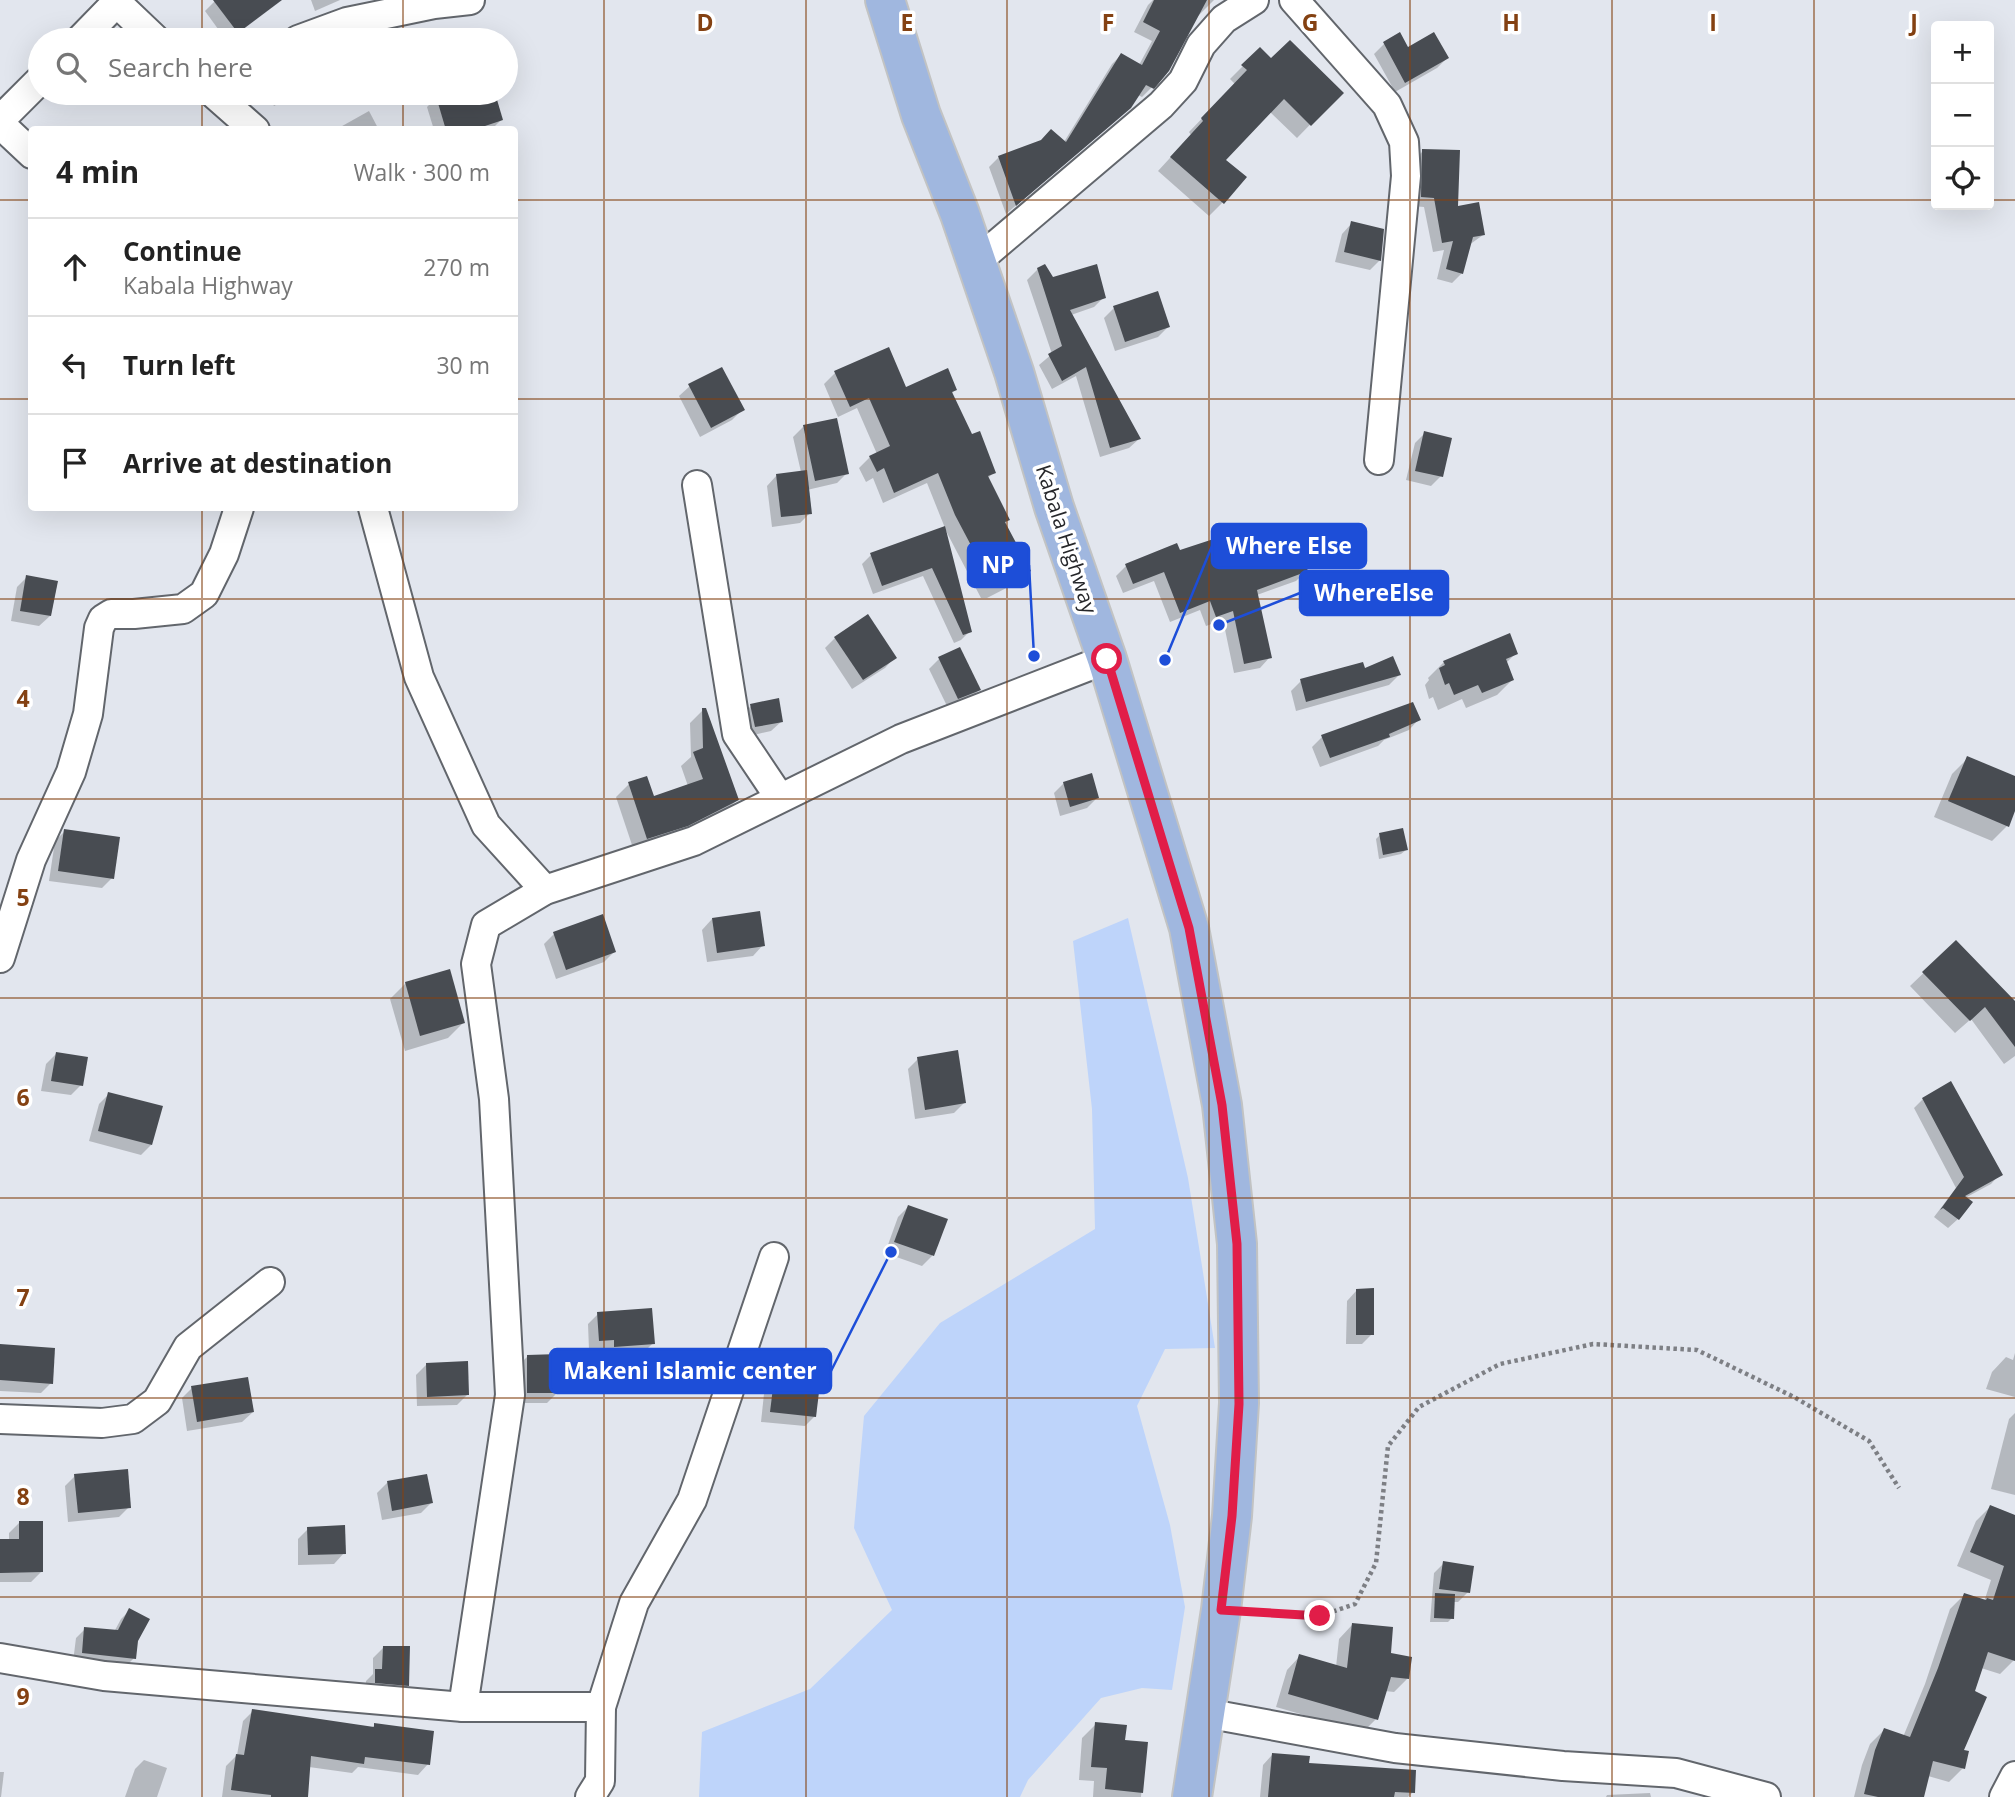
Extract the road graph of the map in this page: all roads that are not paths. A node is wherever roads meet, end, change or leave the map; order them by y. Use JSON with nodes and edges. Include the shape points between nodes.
{"nodes":[{"id":1,"x":470,"y":0,"type":"edge"},
{"id":2,"x":885,"y":0,"type":"edge"},
{"id":3,"x":1254,"y":0,"type":"edge"},
{"id":4,"x":1294,"y":0,"type":"edge"},
{"id":5,"x":115,"y":2,"type":"edge"},
{"id":6,"x":91,"y":28,"type":"edge"},
{"id":7,"x":143,"y":28,"type":"edge"},
{"id":8,"x":330,"y":28,"type":"edge"},
{"id":9,"x":28,"y":93,"type":"edge"},
{"id":10,"x":227,"y":105,"type":"edge"},
{"id":11,"x":0,"y":122,"type":"edge"},
{"id":12,"x":250,"y":126,"type":"edge"},
{"id":13,"x":28,"y":151,"type":"edge"},
{"id":14,"x":976,"y":262,"type":"junction"},
{"id":15,"x":1379,"y":460,"type":"dead end"},
{"id":16,"x":697,"y":485,"type":"dead end"},
{"id":17,"x":238,"y":511,"type":"edge"},
{"id":18,"x":374,"y":511,"type":"edge"},
{"id":19,"x":1107,"y":659,"type":"junction"},
{"id":20,"x":780,"y":797,"type":"junction"},
{"id":21,"x":545,"y":890,"type":"junction"},
{"id":22,"x":0,"y":958,"type":"edge"},
{"id":23,"x":774,"y":1257,"type":"dead end"},
{"id":24,"x":270,"y":1282,"type":"dead end"},
{"id":25,"x":0,"y":1419,"type":"edge"},
{"id":26,"x":0,"y":1658,"type":"edge"},
{"id":27,"x":463,"y":1707,"type":"junction"},
{"id":28,"x":601,"y":1707,"type":"junction"},
{"id":29,"x":1205,"y":1713,"type":"junction"},
{"id":30,"x":2015,"y":1776,"type":"edge"},
{"id":31,"x":590,"y":1797,"type":"edge"},
{"id":32,"x":1192,"y":1797,"type":"edge"},
{"id":33,"x":1766,"y":1797,"type":"edge"},
{"id":34,"x":2004,"y":1797,"type":"edge"}],
"edges":[{"from":1,"to":8,"type":"street"},
{"from":2,"to":14,"type":"main road","name":"Kabala Highway"},
{"from":3,"to":14,"type":"street","via":[[1224,19],[1183,81],[1161,105]]},
{"from":4,"to":15,"type":"street","via":[[1387,105],[1404,142],[1405,189]]},
{"from":5,"to":6,"type":"street"},
{"from":5,"to":7,"type":"street"},
{"from":9,"to":11,"type":"street"},
{"from":10,"to":12,"type":"street"},
{"from":11,"to":13,"type":"street"},
{"from":14,"to":19,"type":"main road","name":"Kabala Highway"},
{"from":16,"to":20,"type":"street","via":[[737,734]]},
{"from":17,"to":22,"type":"street","via":[[204,594],[183,609],[111,614],[103,619],[88,714],[71,772],[30,859]]},
{"from":18,"to":21,"type":"street","via":[[419,677],[486,825]]},
{"from":19,"to":20,"type":"street","via":[[901,739]]},
{"from":19,"to":29,"type":"main road","name":"Kabala Highway","via":[[1189,928],[1222,1105],[1237,1244],[1239,1404],[1232,1516]]},
{"from":20,"to":21,"type":"street","via":[[694,841]]},
{"from":21,"to":27,"type":"street","via":[[486,925],[476,964],[494,1100],[510,1395]]},
{"from":23,"to":28,"type":"street","via":[[692,1500],[634,1603]]},
{"from":24,"to":25,"type":"street","via":[[188,1348],[157,1401],[133,1419],[102,1423]]},
{"from":26,"to":27,"type":"street","via":[[104,1676]]},
{"from":27,"to":28,"type":"street"},
{"from":28,"to":31,"type":"street","via":[[600,1781]]},
{"from":29,"to":32,"type":"main road","name":"Kabala Highway"},
{"from":29,"to":33,"type":"street","via":[[1395,1748],[1676,1773]]},
{"from":30,"to":34,"type":"street"}]}
